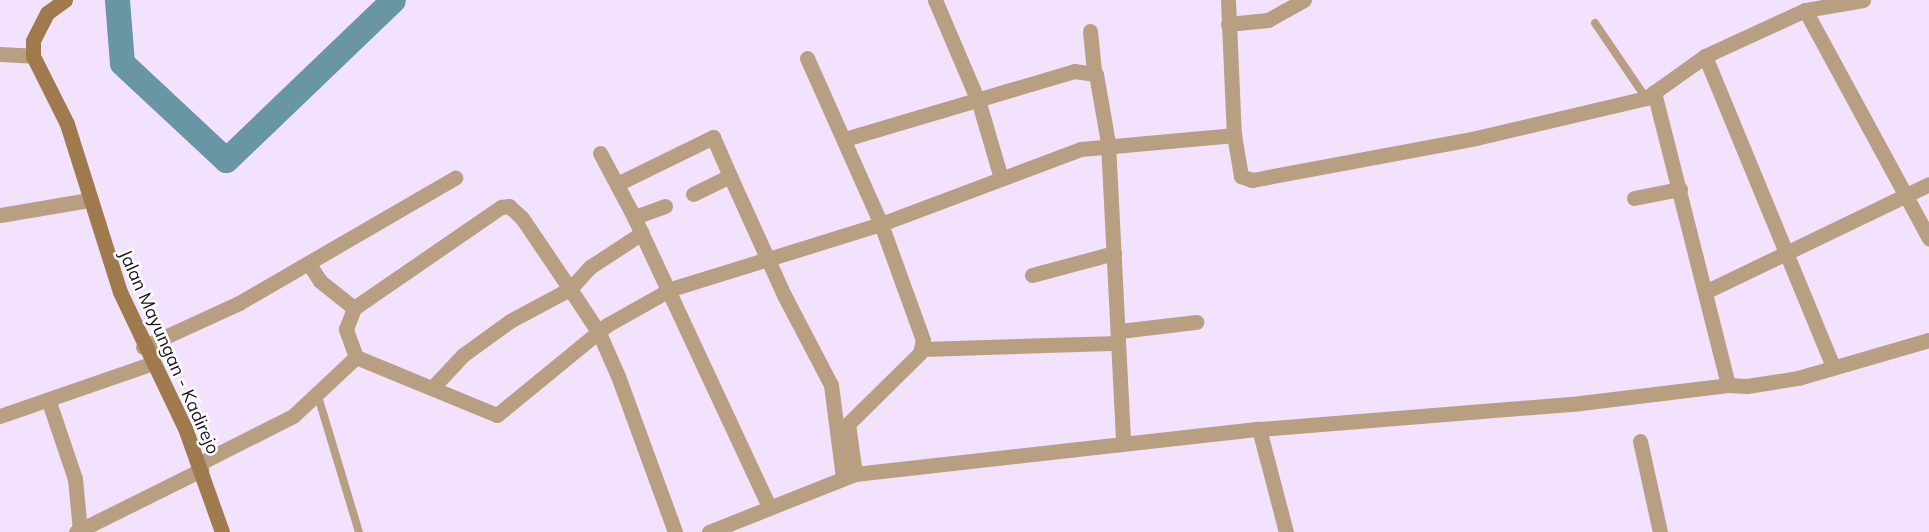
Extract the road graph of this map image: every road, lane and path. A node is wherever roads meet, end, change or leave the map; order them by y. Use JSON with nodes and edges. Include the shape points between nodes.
{"nodes":[{"id":1,"x":65,"y":0,"type":"edge"},
{"id":2,"x":935,"y":0,"type":"edge"},
{"id":3,"x":1228,"y":0,"type":"edge"},
{"id":4,"x":1304,"y":0,"type":"edge"},
{"id":5,"x":1863,"y":0,"type":"edge"},
{"id":6,"x":1805,"y":10,"type":"junction"},
{"id":7,"x":1595,"y":23,"type":"dead end"},
{"id":8,"x":1228,"y":24,"type":"junction"},
{"id":9,"x":1090,"y":31,"type":"dead end"},
{"id":10,"x":0,"y":54,"type":"edge"},
{"id":11,"x":33,"y":56,"type":"junction"},
{"id":12,"x":1705,"y":56,"type":"junction"},
{"id":13,"x":807,"y":58,"type":"dead end"},
{"id":14,"x":1094,"y":71,"type":"junction"},
{"id":15,"x":1650,"y":95,"type":"junction"},
{"id":16,"x":979,"y":103,"type":"junction"},
{"id":17,"x":1234,"y":135,"type":"junction"},
{"id":18,"x":845,"y":139,"type":"junction"},
{"id":19,"x":1108,"y":143,"type":"junction"},
{"id":20,"x":600,"y":153,"type":"dead end"},
{"id":21,"x":730,"y":176,"type":"junction"},
{"id":22,"x":455,"y":178,"type":"dead end"},
{"id":23,"x":1001,"y":178,"type":"junction"},
{"id":24,"x":618,"y":184,"type":"junction"},
{"id":25,"x":1929,"y":184,"type":"edge"},
{"id":26,"x":1680,"y":189,"type":"junction"},
{"id":27,"x":692,"y":194,"type":"dead end"},
{"id":28,"x":1907,"y":196,"type":"junction"},
{"id":29,"x":1634,"y":198,"type":"dead end"},
{"id":30,"x":89,"y":200,"type":"junction"},
{"id":31,"x":665,"y":206,"type":"dead end"},
{"id":32,"x":0,"y":215,"type":"edge"},
{"id":33,"x":634,"y":217,"type":"junction"},
{"id":34,"x":881,"y":224,"type":"junction"},
{"id":35,"x":642,"y":233,"type":"junction"},
{"id":36,"x":1929,"y":238,"type":"edge"},
{"id":37,"x":1789,"y":252,"type":"junction"},
{"id":38,"x":1114,"y":253,"type":"junction"},
{"id":39,"x":766,"y":259,"type":"junction"},
{"id":40,"x":309,"y":264,"type":"junction"},
{"id":41,"x":1032,"y":275,"type":"dead end"},
{"id":42,"x":570,"y":289,"type":"junction"},
{"id":43,"x":671,"y":289,"type":"junction"},
{"id":44,"x":1707,"y":291,"type":"junction"},
{"id":45,"x":354,"y":308,"type":"junction"},
{"id":46,"x":1196,"y":322,"type":"dead end"},
{"id":47,"x":599,"y":333,"type":"junction"},
{"id":48,"x":1119,"y":337,"type":"junction"},
{"id":49,"x":1929,"y":340,"type":"edge"},
{"id":50,"x":143,"y":347,"type":"junction"},
{"id":51,"x":923,"y":349,"type":"junction"},
{"id":52,"x":356,"y":356,"type":"junction"},
{"id":53,"x":150,"y":364,"type":"junction"},
{"id":54,"x":1833,"y":366,"type":"junction"},
{"id":55,"x":1728,"y":384,"type":"junction"},
{"id":56,"x":433,"y":387,"type":"junction"},
{"id":57,"x":317,"y":393,"type":"junction"},
{"id":58,"x":49,"y":402,"type":"junction"},
{"id":59,"x":0,"y":416,"type":"edge"},
{"id":60,"x":1259,"y":429,"type":"junction"},
{"id":61,"x":1640,"y":441,"type":"dead end"},
{"id":62,"x":1123,"y":443,"type":"junction"},
{"id":63,"x":201,"y":467,"type":"junction"},
{"id":64,"x":849,"y":476,"type":"junction"},
{"id":65,"x":769,"y":507,"type":"junction"},
{"id":66,"x":78,"y":531,"type":"edge"},
{"id":67,"x":718,"y":531,"type":"edge"},
{"id":68,"x":222,"y":532,"type":"edge"},
{"id":69,"x":359,"y":532,"type":"edge"},
{"id":70,"x":675,"y":532,"type":"edge"},
{"id":71,"x":1286,"y":532,"type":"edge"},
{"id":72,"x":1660,"y":532,"type":"edge"}],
"edges":[{"from":1,"to":11,"type":"main road","via":[[47,13],[33,41]]},
{"from":2,"to":16,"type":"street"},
{"from":3,"to":8,"type":"street"},
{"from":4,"to":8,"type":"street","via":[[1268,20]]},
{"from":5,"to":6,"type":"street"},
{"from":6,"to":12,"type":"street"},
{"from":6,"to":28,"type":"street"},
{"from":7,"to":15,"type":"lane"},
{"from":8,"to":17,"type":"street"},
{"from":9,"to":14,"type":"street"},
{"from":10,"to":11,"type":"street"},
{"from":11,"to":30,"type":"main road","name":"Jalan Mayungan - Kadirejo","via":[[67,124]]},
{"from":12,"to":15,"type":"street"},
{"from":12,"to":37,"type":"street"},
{"from":13,"to":18,"type":"street"},
{"from":14,"to":16,"type":"street","via":[[1074,71]]},
{"from":14,"to":19,"type":"street"},
{"from":15,"to":17,"type":"street","via":[[1476,138],[1252,180],[1241,176]]},
{"from":15,"to":26,"type":"street"},
{"from":16,"to":18,"type":"street"},
{"from":16,"to":23,"type":"street"},
{"from":17,"to":19,"type":"street"},
{"from":18,"to":34,"type":"street"},
{"from":19,"to":23,"type":"street"},
{"from":19,"to":38,"type":"street"},
{"from":20,"to":24,"type":"street"},
{"from":21,"to":24,"type":"street","via":[[713,137]]},
{"from":21,"to":27,"type":"street"},
{"from":21,"to":39,"type":"street"},
{"from":22,"to":40,"type":"street"},
{"from":23,"to":34,"type":"street"},
{"from":24,"to":33,"type":"street"},
{"from":25,"to":28,"type":"street"},
{"from":26,"to":29,"type":"street"},
{"from":26,"to":44,"type":"street"},
{"from":28,"to":36,"type":"street"},
{"from":28,"to":37,"type":"street"},
{"from":30,"to":32,"type":"street"},
{"from":30,"to":50,"type":"main road","name":"Jalan Mayungan - Kadirejo","via":[[102,248]]},
{"from":31,"to":33,"type":"street"},
{"from":33,"to":35,"type":"street"},
{"from":34,"to":39,"type":"street"},
{"from":34,"to":51,"type":"street","via":[[920,328]]},
{"from":35,"to":42,"type":"street","via":[[590,267]]},
{"from":35,"to":43,"type":"street"},
{"from":37,"to":44,"type":"street"},
{"from":37,"to":54,"type":"street"},
{"from":38,"to":41,"type":"street"},
{"from":38,"to":48,"type":"street"},
{"from":39,"to":43,"type":"street"},
{"from":39,"to":64,"type":"street","via":[[831,384]]},
{"from":40,"to":45,"type":"street","via":[[320,281]]},
{"from":40,"to":50,"type":"street"},
{"from":42,"to":45,"type":"street","via":[[522,218],[509,206],[488,215]]},
{"from":42,"to":47,"type":"street"},
{"from":42,"to":56,"type":"street","via":[[510,321],[463,355]]},
{"from":43,"to":47,"type":"street","via":[[630,309]]},
{"from":43,"to":65,"type":"street"},
{"from":44,"to":55,"type":"street"},
{"from":45,"to":52,"type":"street","via":[[346,329]]},
{"from":46,"to":48,"type":"street"},
{"from":47,"to":56,"type":"street","via":[[497,416]]},
{"from":47,"to":70,"type":"street"},
{"from":48,"to":51,"type":"street"},
{"from":48,"to":62,"type":"street"},
{"from":49,"to":54,"type":"street"},
{"from":50,"to":53,"type":"main road","name":"Jalan Mayungan - Kadirejo"},
{"from":51,"to":64,"type":"street","via":[[848,424]]},
{"from":52,"to":56,"type":"street"},
{"from":52,"to":57,"type":"street"},
{"from":53,"to":58,"type":"street"},
{"from":53,"to":63,"type":"main road","name":"Jalan Mayungan - Kadirejo"},
{"from":54,"to":55,"type":"street","via":[[1779,382]]},
{"from":55,"to":60,"type":"street","via":[[1580,403]]},
{"from":57,"to":63,"type":"street","via":[[293,416]]},
{"from":57,"to":69,"type":"lane"},
{"from":58,"to":59,"type":"street"},
{"from":58,"to":66,"type":"street","via":[[75,479]]},
{"from":60,"to":62,"type":"street"},
{"from":60,"to":71,"type":"street"},
{"from":61,"to":72,"type":"street"},
{"from":62,"to":64,"type":"street"},
{"from":63,"to":66,"type":"street"},
{"from":63,"to":68,"type":"main road","name":"Jalan Mayungan - Kadirejo"},
{"from":64,"to":65,"type":"street"},
{"from":65,"to":67,"type":"street"}]}
